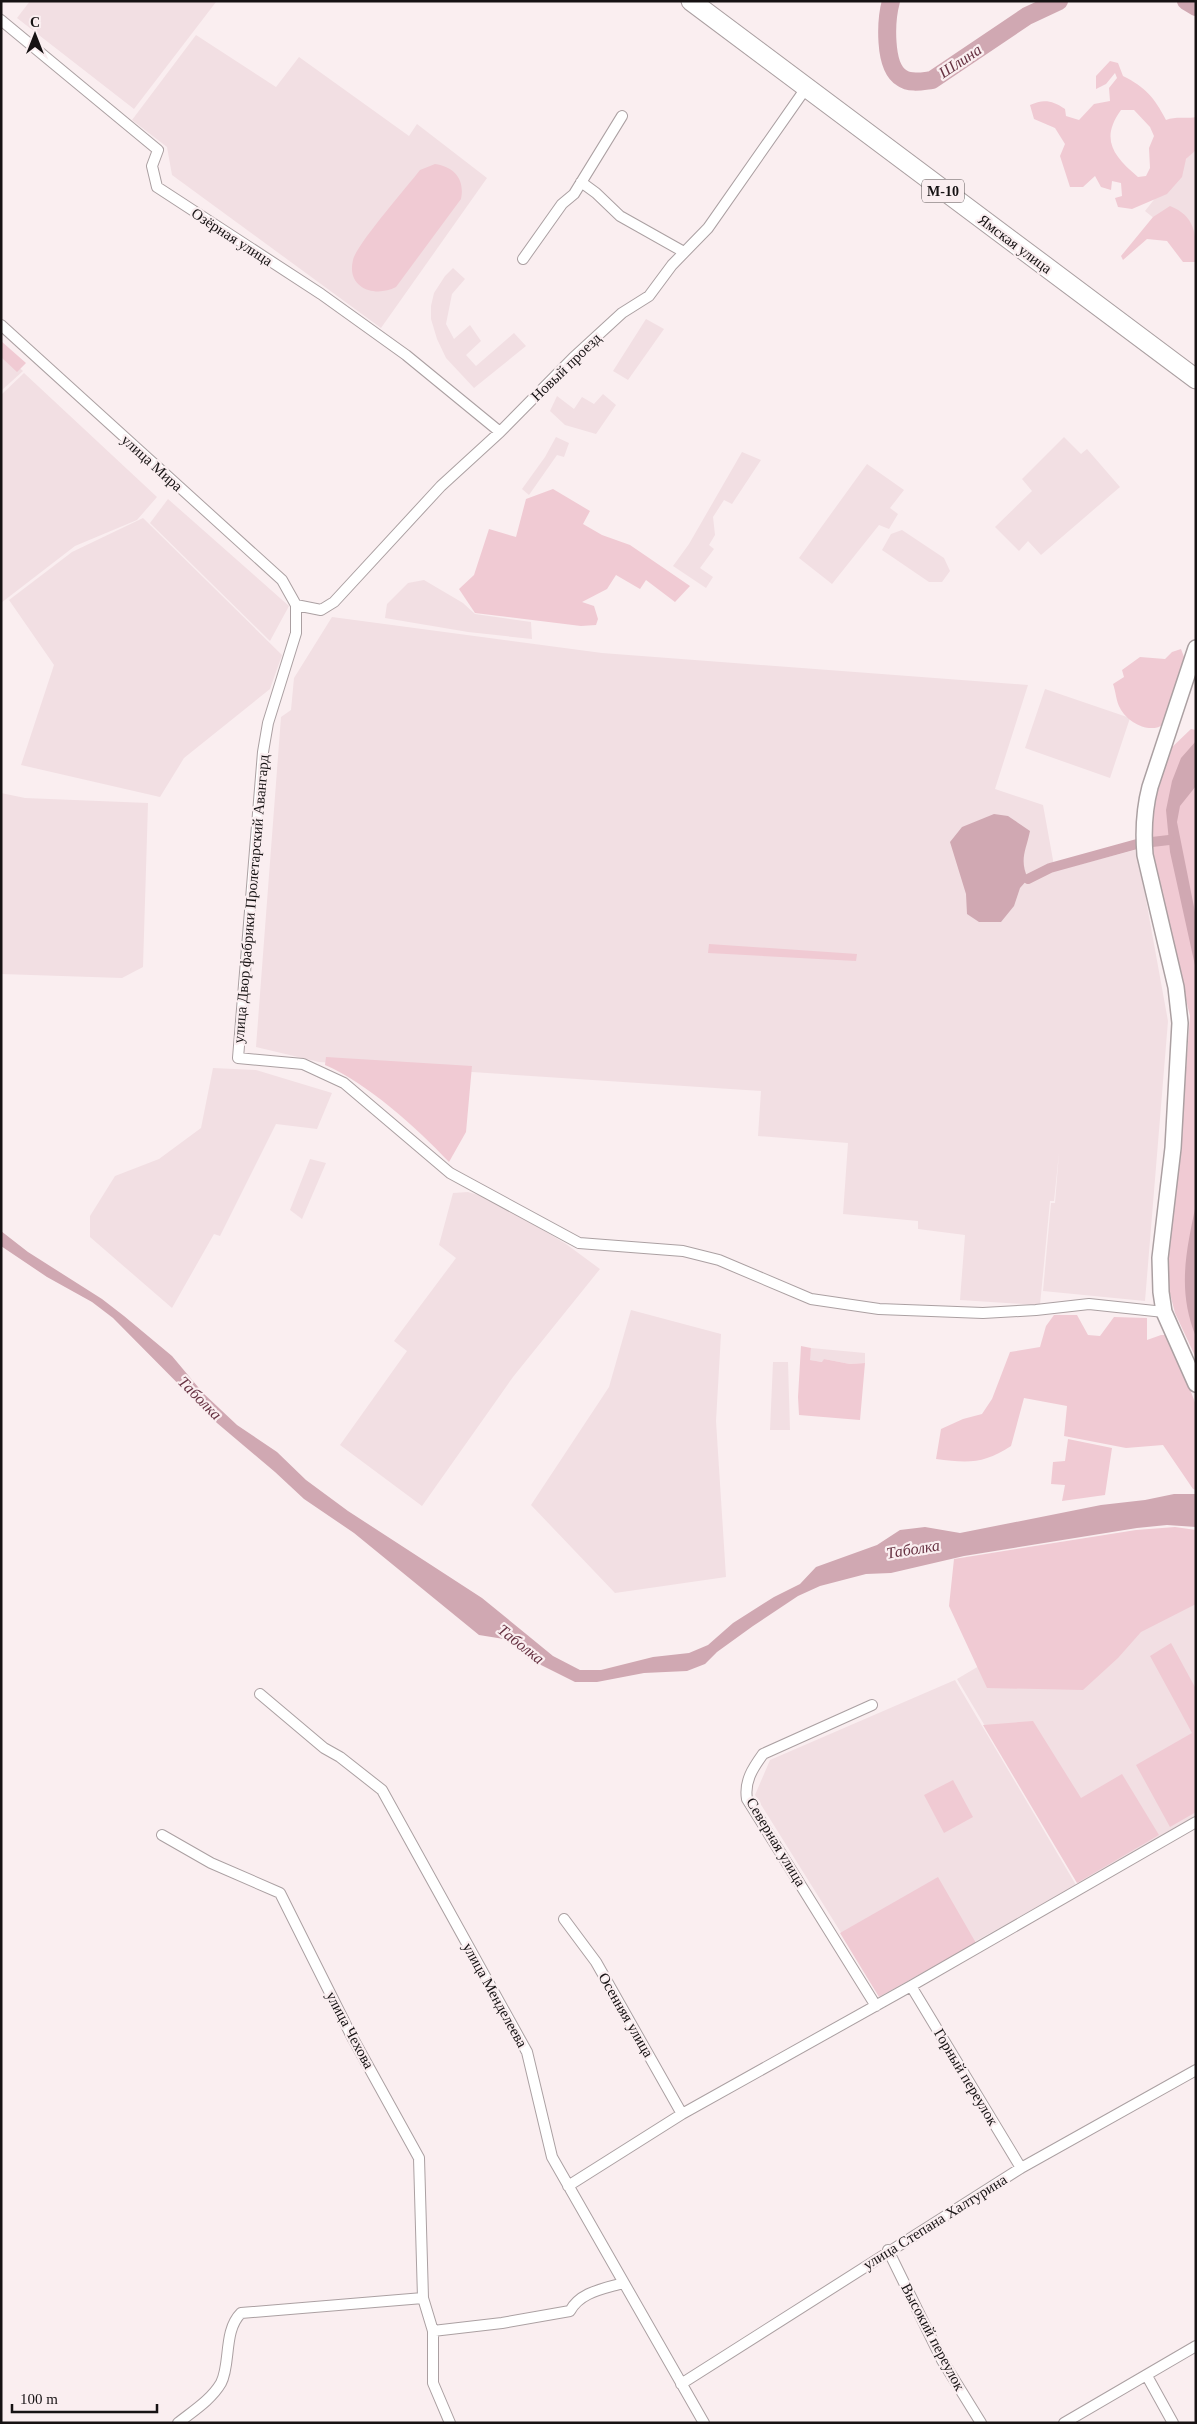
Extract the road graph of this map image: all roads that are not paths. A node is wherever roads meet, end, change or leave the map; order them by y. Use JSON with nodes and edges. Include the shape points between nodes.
{"nodes":[{"id":1,"x":691,"y":1,"type":"edge"},
{"id":2,"x":1,"y":20,"type":"edge"},
{"id":3,"x":806,"y":88,"type":"junction"},
{"id":4,"x":622,"y":116,"type":"dead end"},
{"id":5,"x":581,"y":182,"type":"junction"},
{"id":6,"x":684,"y":252,"type":"junction"},
{"id":7,"x":524,"y":259,"type":"dead end"},
{"id":8,"x":1,"y":325,"type":"edge"},
{"id":9,"x":1196,"y":379,"type":"edge"},
{"id":10,"x":500,"y":432,"type":"junction"},
{"id":11,"x":296,"y":605,"type":"junction"},
{"id":12,"x":1196,"y":648,"type":"edge"},
{"id":13,"x":1193,"y":665,"type":"edge"},
{"id":14,"x":1164,"y":1312,"type":"junction"},
{"id":15,"x":1196,"y":1384,"type":"edge"},
{"id":16,"x":260,"y":1694,"type":"dead end"},
{"id":17,"x":872,"y":1705,"type":"dead end"},
{"id":18,"x":1196,"y":1822,"type":"edge"},
{"id":19,"x":162,"y":1835,"type":"dead end"},
{"id":20,"x":564,"y":1919,"type":"dead end"},
{"id":21,"x":911,"y":1986,"type":"junction"},
{"id":22,"x":876,"y":2006,"type":"junction"},
{"id":23,"x":1196,"y":2070,"type":"edge"},
{"id":24,"x":682,"y":2114,"type":"junction"},
{"id":25,"x":1021,"y":2168,"type":"junction"},
{"id":26,"x":568,"y":2186,"type":"junction"},
{"id":27,"x":888,"y":2250,"type":"junction"},
{"id":28,"x":623,"y":2283,"type":"junction"},
{"id":29,"x":423,"y":2298,"type":"junction"},
{"id":30,"x":432,"y":2331,"type":"junction"},
{"id":31,"x":1196,"y":2346,"type":"edge"},
{"id":32,"x":1147,"y":2376,"type":"junction"},
{"id":33,"x":681,"y":2384,"type":"junction"},
{"id":34,"x":178,"y":2423,"type":"edge"},
{"id":35,"x":450,"y":2423,"type":"edge"},
{"id":36,"x":704,"y":2423,"type":"edge"},
{"id":37,"x":982,"y":2423,"type":"edge"},
{"id":38,"x":1064,"y":2423,"type":"edge"},
{"id":39,"x":1173,"y":2423,"type":"edge"}],
"edges":[{"from":1,"to":3,"type":"highway","name":"Ямская улица","number":"М-10"},
{"from":2,"to":10,"type":"street","name":"Озёрная улица","via":[[158,150],[152,166],[157,187],[329,300],[406,355]]},
{"from":3,"to":6,"type":"street","name":"Новый проезд","via":[[708,228]]},
{"from":3,"to":9,"type":"highway","name":"Ямская улица","number":"М-10"},
{"from":4,"to":5,"type":"street"},
{"from":5,"to":6,"type":"street","via":[[620,216]]},
{"from":5,"to":7,"type":"street"},
{"from":6,"to":10,"type":"street","name":"Новый проезд","via":[[649,296],[622,313]]},
{"from":8,"to":11,"type":"street","name":"улица Мира","via":[[282,580]]},
{"from":10,"to":11,"type":"street","name":"Новый проезд","via":[[441,486],[334,602],[321,610]]},
{"from":11,"to":14,"type":"street","name":"улица Двор фабрики Пролетарский Авангард","via":[[296,633],[268,724],[263,752],[238,1058],[303,1064],[344,1083],[450,1173],[579,1243],[683,1251],[719,1260],[811,1299],[879,1309],[983,1313],[1089,1304]]},
{"from":12,"to":13,"type":"street"},
{"from":13,"to":14,"type":"street","via":[[1144,809],[1145,855],[1180,1015],[1173,1148],[1160,1258],[1160,1292]]},
{"from":14,"to":15,"type":"street"},
{"from":16,"to":26,"type":"street","name":"улица Менделеева","via":[[324,1748],[382,1790],[527,2052],[552,2157]]},
{"from":17,"to":22,"type":"street","name":"Северная улица","via":[[763,1754],[752,1770],[746,1791],[747,1799]]},
{"from":18,"to":21,"type":"street"},
{"from":19,"to":29,"type":"street","name":"улица Чехова","via":[[211,1863],[280,1893],[351,2035],[419,2158]]},
{"from":20,"to":24,"type":"street","name":"Осенняя улица","via":[[596,1962]]},
{"from":21,"to":22,"type":"street"},
{"from":21,"to":25,"type":"street","name":"Горный переулок"},
{"from":22,"to":24,"type":"street"},
{"from":23,"to":25,"type":"street","name":"улица Степана Халтурина"},
{"from":24,"to":26,"type":"street"},
{"from":25,"to":27,"type":"street","name":"улица Степана Халтурина"},
{"from":26,"to":28,"type":"street","name":"улица Менделеева"},
{"from":27,"to":33,"type":"street","name":"улица Степана Халтурина"},
{"from":27,"to":37,"type":"street","name":"Высокий переулок","via":[[942,2360]]},
{"from":28,"to":30,"type":"street","via":[[584,2296],[570,2311]]},
{"from":28,"to":33,"type":"street","name":"улица Менделеева"},
{"from":29,"to":30,"type":"street","name":"улица Чехова"},
{"from":29,"to":34,"type":"street","via":[[241,2313],[236,2318],[225,2357],[222,2381],[209,2398]]},
{"from":30,"to":35,"type":"street","name":"улица Чехова","via":[[433,2383]]},
{"from":31,"to":32,"type":"street"},
{"from":32,"to":38,"type":"street"},
{"from":32,"to":39,"type":"street"},
{"from":33,"to":36,"type":"street","name":"улица Менделеева"}]}
